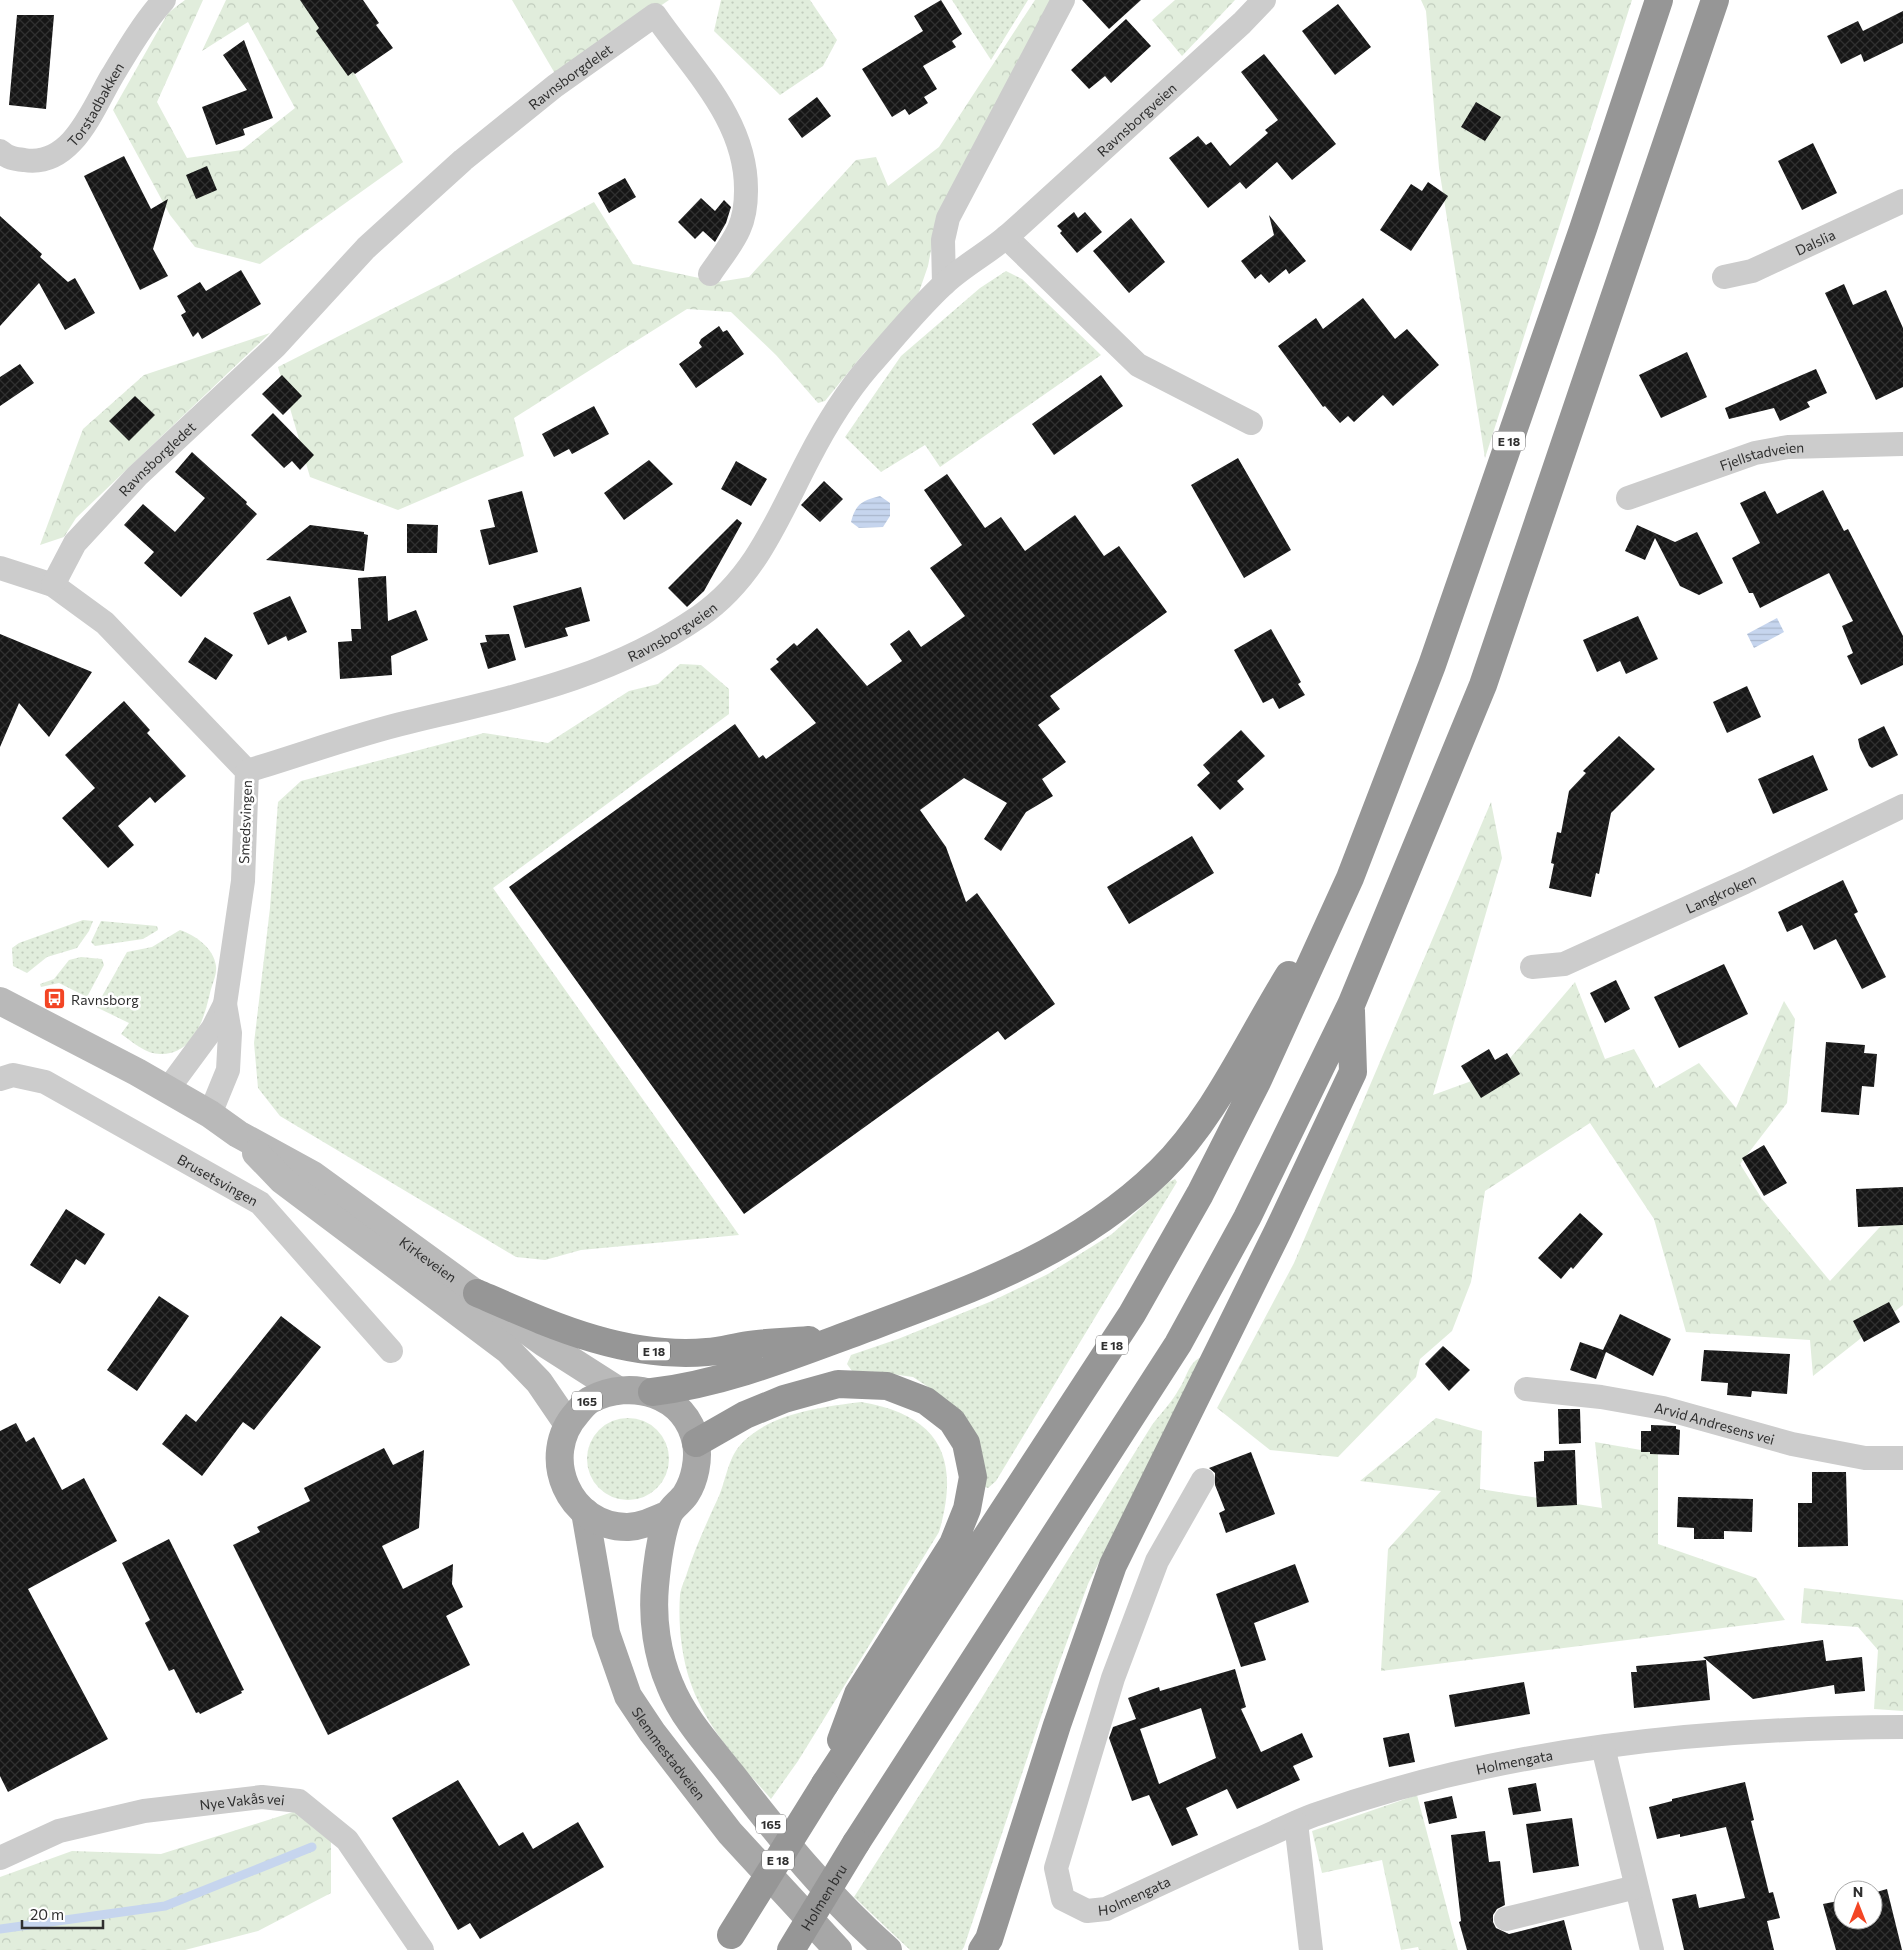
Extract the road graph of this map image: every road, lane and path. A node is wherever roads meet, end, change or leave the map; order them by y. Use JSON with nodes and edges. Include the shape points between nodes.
{"nodes":[{"id":1,"x":164,"y":0,"type":"edge"},
{"id":2,"x":1063,"y":0,"type":"edge"},
{"id":3,"x":1264,"y":0,"type":"edge"},
{"id":4,"x":1659,"y":0,"type":"edge"},
{"id":5,"x":1715,"y":0,"type":"edge"},
{"id":6,"x":0,"y":151,"type":"edge"},
{"id":7,"x":1903,"y":201,"type":"edge"},
{"id":8,"x":1006,"y":237,"type":"junction"},
{"id":9,"x":710,"y":274,"type":"dead end"},
{"id":10,"x":1724,"y":277,"type":"dead end"},
{"id":11,"x":944,"y":284,"type":"junction"},
{"id":12,"x":276,"y":346,"type":"joint"},
{"id":13,"x":1250,"y":423,"type":"dead end"},
{"id":14,"x":1903,"y":444,"type":"edge"},
{"id":15,"x":1628,"y":498,"type":"dead end"},
{"id":16,"x":0,"y":568,"type":"edge"},
{"id":17,"x":53,"y":585,"type":"junction"},
{"id":18,"x":247,"y":771,"type":"junction"},
{"id":19,"x":1903,"y":806,"type":"edge"},
{"id":20,"x":1350,"y":878,"type":"junction"},
{"id":21,"x":1532,"y":968,"type":"dead end"},
{"id":22,"x":0,"y":1001,"type":"edge"},
{"id":23,"x":225,"y":1004,"type":"junction"},
{"id":24,"x":1351,"y":1005,"type":"junction"},
{"id":25,"x":0,"y":1016,"type":"edge"},
{"id":26,"x":74,"y":1041,"type":"junction"},
{"id":27,"x":0,"y":1079,"type":"edge"},
{"id":28,"x":168,"y":1089,"type":"junction"},
{"id":29,"x":210,"y":1114,"type":"junction"},
{"id":30,"x":238,"y":1134,"type":"junction"},
{"id":31,"x":477,"y":1293,"type":"junction"},
{"id":32,"x":840,"y":1338,"type":"junction"},
{"id":33,"x":391,"y":1351,"type":"dead end"},
{"id":34,"x":616,"y":1389,"type":"junction"},
{"id":35,"x":1526,"y":1389,"type":"dead end"},
{"id":36,"x":652,"y":1392,"type":"junction"},
{"id":37,"x":567,"y":1423,"type":"junction"},
{"id":38,"x":696,"y":1443,"type":"junction"},
{"id":39,"x":1903,"y":1458,"type":"edge"},
{"id":40,"x":1203,"y":1480,"type":"dead end"},
{"id":41,"x":585,"y":1512,"type":"junction"},
{"id":42,"x":668,"y":1514,"type":"junction"},
{"id":43,"x":1903,"y":1727,"type":"edge"},
{"id":44,"x":1603,"y":1747,"type":"junction"},
{"id":45,"x":825,"y":1784,"type":"junction"},
{"id":46,"x":1296,"y":1823,"type":"junction"},
{"id":47,"x":0,"y":1858,"type":"edge"},
{"id":48,"x":1636,"y":1887,"type":"junction"},
{"id":49,"x":1506,"y":1919,"type":"dead end"},
{"id":50,"x":726,"y":1943,"type":"edge"},
{"id":51,"x":987,"y":1946,"type":"edge"},
{"id":52,"x":422,"y":1950,"type":"edge"},
{"id":53,"x":791,"y":1950,"type":"edge"},
{"id":54,"x":838,"y":1950,"type":"edge"},
{"id":55,"x":888,"y":1950,"type":"edge"},
{"id":56,"x":1311,"y":1950,"type":"edge"},
{"id":57,"x":1652,"y":1950,"type":"edge"}],
"edges":[{"from":1,"to":6,"type":"street","name":"Torstadbakken","via":[[112,76],[85,126],[58,154],[32,162],[7,158]]},
{"from":2,"to":11,"type":"street","via":[[948,218],[943,240]]},
{"from":3,"to":8,"type":"street","name":"Ravnsborgveien"},
{"from":4,"to":20,"type":"highway","number":"E 18","via":[[1432,665]]},
{"from":5,"to":24,"type":"highway","name":"Holmen bru","via":[[1483,685]]},
{"from":7,"to":10,"type":"street","name":"Dalslia","via":[[1752,271]]},
{"from":8,"to":11,"type":"street","name":"Ravnsborgveien"},
{"from":8,"to":13,"type":"street","via":[[1138,364]]},
{"from":9,"to":12,"type":"street","name":"Ravnsborgdelet","via":[[740,227],[746,202],[746,172],[734,128],[722,106],[655,15],[555,86],[463,160],[366,248]]},
{"from":11,"to":18,"type":"street","name":"Ravnsborgveien","via":[[867,368],[834,411],[779,522],[756,560],[728,595],[698,618],[633,655],[561,685],[407,723]]},
{"from":12,"to":17,"type":"street","name":"Ravnsborgledet","via":[[138,476],[76,543]]},
{"from":14,"to":15,"type":"street","name":"Fjellstadveien","via":[[1788,447],[1755,453]]},
{"from":16,"to":17,"type":"street","name":"Smedsvingen"},
{"from":17,"to":18,"type":"street","name":"Smedsvingen","via":[[105,624]]},
{"from":18,"to":23,"type":"street","name":"Smedsvingen","via":[[243,882]]},
{"from":19,"to":21,"type":"street","name":"Langkroken","via":[[1564,964]]},
{"from":20,"to":32,"type":"highway","number":"E 18","via":[[1203,1118],[1160,1170],[1104,1219],[1031,1262],[986,1284]]},
{"from":20,"to":45,"type":"highway","number":"E 18","via":[[1257,1082],[1200,1194],[1132,1314]]},
{"from":22,"to":26,"type":"main road","name":"Kirkeveien"},
{"from":23,"to":28,"type":"street","name":"Smedsvingen","via":[[213,1028]]},
{"from":23,"to":29,"type":"street","via":[[230,1033],[228,1070]]},
{"from":24,"to":51,"type":"highway","via":[[1353,1072],[1113,1565],[1057,1725]]},
{"from":24,"to":53,"type":"highway","name":"Holmen bru","bridge":true,"via":[[1247,1218],[1178,1344],[856,1843]]},
{"from":25,"to":26,"type":"main road","name":"Kirkeveien"},
{"from":26,"to":28,"type":"main road","name":"Kirkeveien"},
{"from":27,"to":33,"type":"street","name":"Brusetsvingen","via":[[13,1075],[45,1082],[260,1203]]},
{"from":28,"to":29,"type":"main road","name":"Kirkeveien"},
{"from":29,"to":30,"type":"main road","name":"Kirkeveien"},
{"from":30,"to":31,"type":"main road","name":"Kirkeveien","via":[[313,1174]]},
{"from":30,"to":37,"type":"main road","name":"Kirkeveien","via":[[282,1180],[508,1350],[539,1382]]},
{"from":31,"to":32,"type":"highway","number":"E 18","via":[[573,1333],[649,1351],[706,1352],[748,1345]]},
{"from":31,"to":34,"type":"main road","name":"Kirkeveien","via":[[544,1343]]},
{"from":32,"to":36,"type":"highway","number":"E 18","via":[[730,1378]]},
{"from":34,"to":36,"type":"main road","number":"165"},
{"from":34,"to":37,"type":"main road","number":"165","via":[[588,1401]]},
{"from":35,"to":39,"type":"street","name":"Arvid Andresens vei","via":[[1663,1408],[1792,1444],[1865,1458]]},
{"from":36,"to":38,"type":"main road","number":"165","via":[[672,1404],[687,1422]]},
{"from":37,"to":41,"type":"main road","number":"165","via":[[559,1447],[560,1471],[569,1494]]},
{"from":38,"to":42,"type":"main road","number":"165","via":[[696,1469],[687,1494]]},
{"from":38,"to":45,"type":"highway","number":"E 18","via":[[745,1415],[784,1399],[838,1384],[887,1386],[926,1401],[952,1421],[966,1442],[973,1477],[967,1509],[954,1544],[858,1694]]},
{"from":40,"to":46,"type":"street","name":"Holmengata","via":[[1157,1561],[1113,1678],[1056,1868],[1063,1899],[1087,1911],[1106,1909]]},
{"from":41,"to":42,"type":"main road","number":"165","via":[[605,1523],[627,1527],[649,1524]]},
{"from":41,"to":54,"type":"main road","name":"Slemmestadveien","number":"165","via":[[606,1633],[628,1696],[730,1833]]},
{"from":42,"to":55,"type":"main road","number":"165","via":[[660,1550],[654,1610],[659,1650],[670,1686],[707,1744],[759,1811],[832,1896]]},
{"from":43,"to":44,"type":"street","name":"Holmengata","via":[[1725,1732]]},
{"from":44,"to":46,"type":"street","name":"Holmengata","via":[[1510,1761],[1420,1782]]},
{"from":44,"to":48,"type":"street"},
{"from":45,"to":50,"type":"highway","number":"E 18","bridge":true},
{"from":46,"to":56,"type":"street"},
{"from":47,"to":52,"type":"street","name":"Nye Vakås vei","via":[[59,1831],[134,1813],[262,1798],[299,1801],[347,1840]]},
{"from":48,"to":49,"type":"street"},
{"from":48,"to":57,"type":"street"}]}
